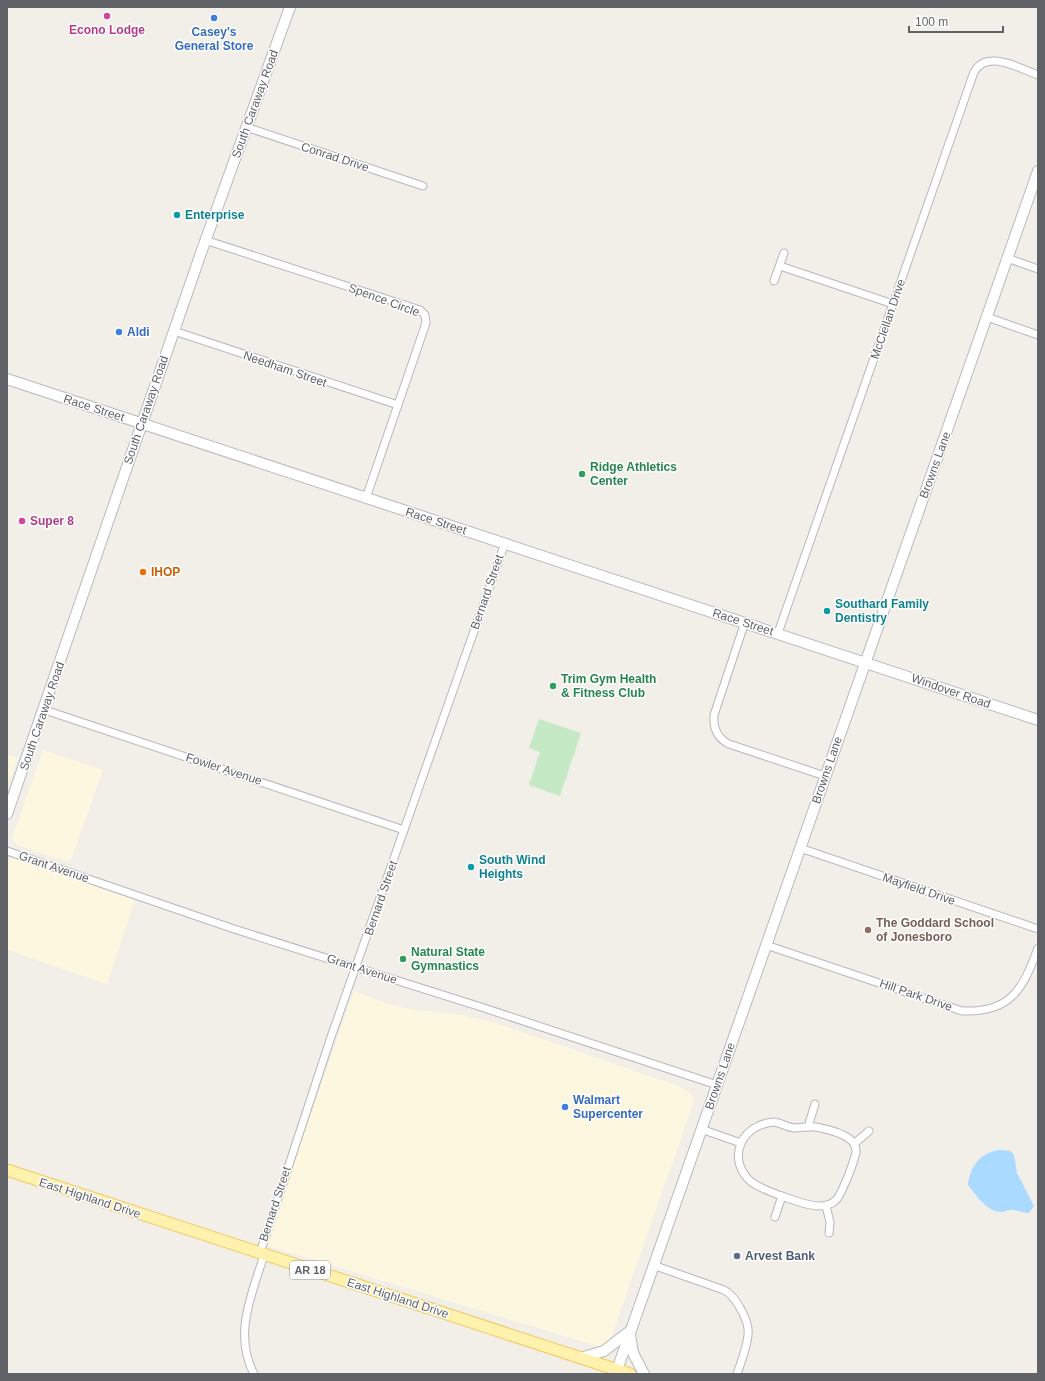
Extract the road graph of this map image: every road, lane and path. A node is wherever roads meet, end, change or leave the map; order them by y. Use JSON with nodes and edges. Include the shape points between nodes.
{"nodes":[{"id":1,"x":290,"y":7,"type":"edge"},
{"id":2,"x":1038,"y":75,"type":"edge"},
{"id":3,"x":246,"y":127,"type":"junction"},
{"id":4,"x":1038,"y":171,"type":"edge"},
{"id":5,"x":423,"y":186,"type":"dead end"},
{"id":6,"x":205,"y":240,"type":"junction"},
{"id":7,"x":784,"y":252,"type":"dead end"},
{"id":8,"x":1007,"y":258,"type":"junction"},
{"id":9,"x":780,"y":266,"type":"junction"},
{"id":10,"x":1038,"y":269,"type":"edge"},
{"id":11,"x":774,"y":281,"type":"dead end"},
{"id":12,"x":893,"y":304,"type":"junction"},
{"id":13,"x":987,"y":317,"type":"junction"},
{"id":14,"x":174,"y":331,"type":"junction"},
{"id":15,"x":1038,"y":335,"type":"edge"},
{"id":16,"x":7,"y":379,"type":"edge"},
{"id":17,"x":398,"y":405,"type":"junction"},
{"id":18,"x":141,"y":424,"type":"junction"},
{"id":19,"x":366,"y":498,"type":"junction"},
{"id":20,"x":504,"y":543,"type":"junction"},
{"id":21,"x":745,"y":622,"type":"junction"},
{"id":22,"x":778,"y":633,"type":"junction"},
{"id":23,"x":864,"y":662,"type":"junction"},
{"id":24,"x":44,"y":710,"type":"junction"},
{"id":25,"x":1038,"y":720,"type":"edge"},
{"id":26,"x":824,"y":776,"type":"junction"},
{"id":27,"x":7,"y":814,"type":"edge"},
{"id":28,"x":404,"y":830,"type":"junction"},
{"id":29,"x":800,"y":848,"type":"junction"},
{"id":30,"x":7,"y":851,"type":"edge"},
{"id":31,"x":1038,"y":929,"type":"edge"},
{"id":32,"x":766,"y":945,"type":"junction"},
{"id":33,"x":1038,"y":948,"type":"edge"},
{"id":34,"x":356,"y":967,"type":"junction"},
{"id":35,"x":717,"y":1085,"type":"junction"},
{"id":36,"x":815,"y":1104,"type":"dead end"},
{"id":37,"x":808,"y":1127,"type":"junction"},
{"id":38,"x":701,"y":1130,"type":"junction"},
{"id":39,"x":869,"y":1131,"type":"dead end"},
{"id":40,"x":741,"y":1143,"type":"junction"},
{"id":41,"x":854,"y":1144,"type":"junction"},
{"id":42,"x":7,"y":1170,"type":"edge"},
{"id":43,"x":782,"y":1196,"type":"junction"},
{"id":44,"x":826,"y":1206,"type":"junction"},
{"id":45,"x":775,"y":1217,"type":"dead end"},
{"id":46,"x":829,"y":1233,"type":"dead end"},
{"id":47,"x":262,"y":1254,"type":"junction"},
{"id":48,"x":653,"y":1265,"type":"junction"},
{"id":49,"x":630,"y":1331,"type":"junction"},
{"id":50,"x":580,"y":1358,"type":"junction"},
{"id":51,"x":617,"y":1370,"type":"junction"},
{"id":52,"x":254,"y":1374,"type":"edge"},
{"id":53,"x":630,"y":1374,"type":"edge"},
{"id":54,"x":644,"y":1374,"type":"edge"},
{"id":55,"x":736,"y":1374,"type":"edge"}],
"edges":[{"from":1,"to":3,"type":"street","name":"South Caraway Road"},
{"from":2,"to":12,"type":"street","name":"McClellan Drive","via":[[994,60],[983,62],[977,67]]},
{"from":3,"to":5,"type":"street","name":"Conrad Drive"},
{"from":3,"to":6,"type":"street","name":"South Caraway Road"},
{"from":4,"to":8,"type":"street","name":"Browns Lane"},
{"from":6,"to":14,"type":"street","name":"South Caraway Road"},
{"from":6,"to":17,"type":"street","name":"Spence Circle","via":[[424,312],[426,324]]},
{"from":7,"to":9,"type":"street"},
{"from":8,"to":10,"type":"street"},
{"from":8,"to":13,"type":"street","name":"Browns Lane"},
{"from":9,"to":11,"type":"street"},
{"from":9,"to":12,"type":"street"},
{"from":12,"to":22,"type":"street","name":"McClellan Drive"},
{"from":13,"to":15,"type":"street"},
{"from":13,"to":23,"type":"street","name":"Browns Lane"},
{"from":14,"to":17,"type":"street","name":"Needham Street"},
{"from":14,"to":18,"type":"street","name":"South Caraway Road"},
{"from":16,"to":18,"type":"street","name":"Race Street"},
{"from":17,"to":19,"type":"street","name":"Spence Circle"},
{"from":18,"to":19,"type":"street","name":"Race Street"},
{"from":18,"to":24,"type":"street","name":"South Caraway Road"},
{"from":19,"to":20,"type":"street","name":"Race Street"},
{"from":20,"to":21,"type":"street","name":"Race Street"},
{"from":20,"to":28,"type":"street","name":"Bernard Street"},
{"from":21,"to":22,"type":"street","name":"Race Street"},
{"from":21,"to":26,"type":"street","via":[[714,715],[718,735],[729,744]]},
{"from":22,"to":23,"type":"street","name":"Race Street"},
{"from":23,"to":25,"type":"street","name":"Windover Road"},
{"from":23,"to":26,"type":"street","name":"Browns Lane"},
{"from":24,"to":27,"type":"street","name":"South Caraway Road"},
{"from":24,"to":28,"type":"street","name":"Fowler Avenue"},
{"from":26,"to":29,"type":"street","name":"Browns Lane"},
{"from":28,"to":34,"type":"street","name":"Bernard Street"},
{"from":29,"to":31,"type":"street","name":"Mayfield Drive"},
{"from":29,"to":32,"type":"street","name":"Browns Lane"},
{"from":30,"to":34,"type":"street","name":"Grant Avenue","via":[[238,931]]},
{"from":32,"to":33,"type":"street","name":"Hill Park Drive","via":[[962,1011],[975,1012],[1002,1005],[1015,995],[1025,982]]},
{"from":32,"to":35,"type":"street","name":"Browns Lane"},
{"from":34,"to":35,"type":"street","name":"Grant Avenue"},
{"from":34,"to":47,"type":"street","name":"Bernard Street","via":[[287,1167]]},
{"from":35,"to":38,"type":"street","name":"Browns Lane"},
{"from":36,"to":37,"type":"street"},
{"from":37,"to":40,"type":"street","via":[[793,1128],[774,1122],[762,1123],[746,1134]]},
{"from":37,"to":41,"type":"street","via":[[816,1127],[849,1138]]},
{"from":38,"to":40,"type":"street"},
{"from":38,"to":48,"type":"street","name":"Browns Lane"},
{"from":39,"to":41,"type":"street"},
{"from":40,"to":43,"type":"street","via":[[739,1154],[743,1172],[758,1187]]},
{"from":41,"to":44,"type":"street","via":[[856,1152],[839,1196]]},
{"from":42,"to":47,"type":"main road","name":"East Highland Drive","number":"AR 18"},
{"from":43,"to":44,"type":"street","via":[[815,1206]]},
{"from":43,"to":45,"type":"street"},
{"from":44,"to":46,"type":"street","via":[[830,1222]]},
{"from":47,"to":50,"type":"main road","name":"East Highland Drive","number":"AR 18"},
{"from":47,"to":52,"type":"street","name":"Bernard Street","via":[[244,1323],[247,1356]]},
{"from":48,"to":49,"type":"street","name":"Browns Lane"},
{"from":48,"to":55,"type":"street","via":[[732,1295],[738,1303],[748,1331]]},
{"from":49,"to":50,"type":"street","via":[[604,1351]]},
{"from":49,"to":51,"type":"street","name":"Browns Lane"},
{"from":49,"to":54,"type":"street","via":[[633,1353]]},
{"from":50,"to":51,"type":"main road","name":"East Highland Drive","number":"AR 18"},
{"from":51,"to":53,"type":"main road","name":"East Highland Drive","number":"AR 18"}]}
